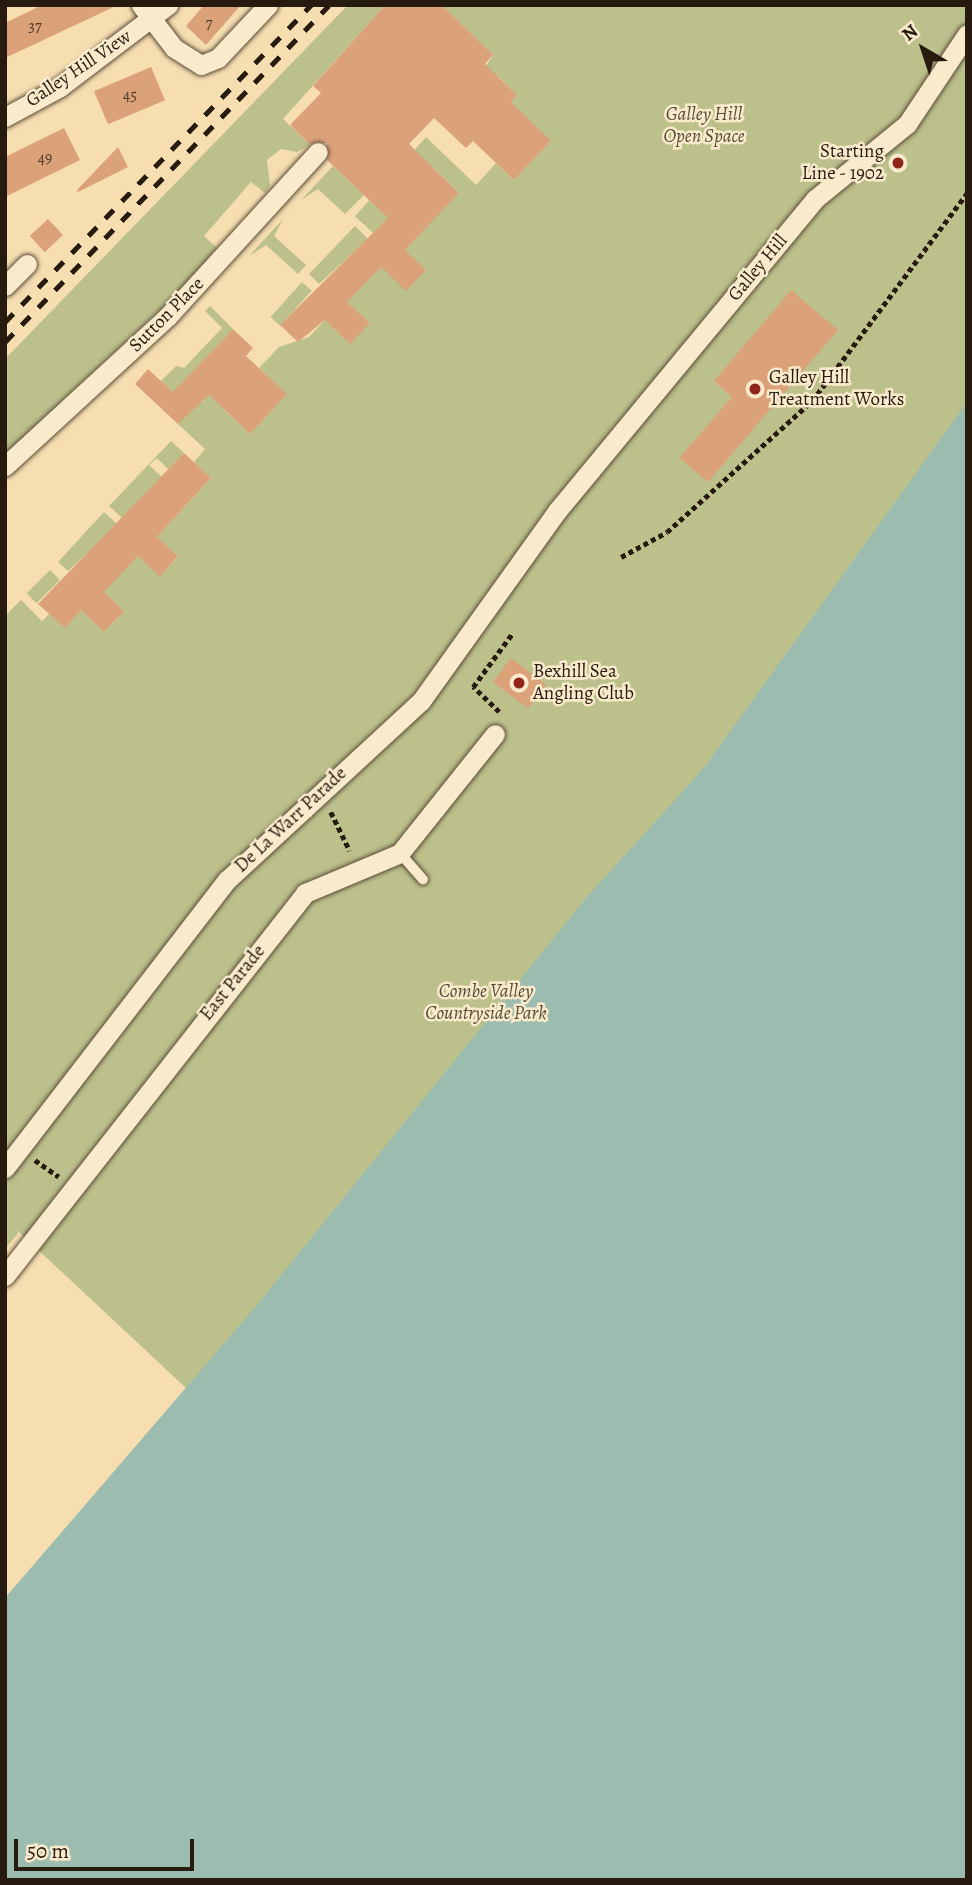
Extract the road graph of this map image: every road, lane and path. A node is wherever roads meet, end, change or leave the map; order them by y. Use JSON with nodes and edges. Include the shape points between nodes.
{"nodes":[{"id":1,"x":168,"y":5,"type":"edge"},
{"id":2,"x":268,"y":5,"type":"edge"},
{"id":3,"x":146,"y":12,"type":"edge"},
{"id":4,"x":967,"y":34,"type":"edge"},
{"id":5,"x":5,"y":117,"type":"edge"},
{"id":6,"x":318,"y":152,"type":"dead end"},
{"id":7,"x":967,"y":193,"type":"edge"},
{"id":8,"x":27,"y":264,"type":"dead end"},
{"id":9,"x":5,"y":286,"type":"edge"},
{"id":10,"x":5,"y":466,"type":"edge"},
{"id":11,"x":557,"y":511,"type":"joint"},
{"id":12,"x":621,"y":556,"type":"dead end"},
{"id":13,"x":512,"y":634,"type":"dead end"},
{"id":14,"x":495,"y":734,"type":"joint"},
{"id":15,"x":321,"y":790,"type":"junction"},
{"id":16,"x":400,"y":853,"type":"junction"},
{"id":17,"x":358,"y":868,"type":"junction"},
{"id":18,"x":423,"y":879,"type":"dead end"},
{"id":19,"x":20,"y":1149,"type":"junction"},
{"id":20,"x":5,"y":1168,"type":"edge"},
{"id":21,"x":73,"y":1188,"type":"junction"},
{"id":22,"x":5,"y":1276,"type":"edge"}],
"edges":[{"from":1,"to":3,"type":"street","name":"Galley Hill View"},
{"from":2,"to":3,"type":"street","via":[[218,58],[201,65],[174,48]]},
{"from":3,"to":5,"type":"street","name":"Galley Hill View","via":[[60,87]]},
{"from":4,"to":11,"type":"street","name":"Galley Hill","via":[[907,124],[815,199]]},
{"from":6,"to":10,"type":"street","name":"Sutton Place","via":[[168,316]]},
{"from":7,"to":12,"type":"path","via":[[812,401],[667,532]]},
{"from":8,"to":9,"type":"street"},
{"from":11,"to":15,"type":"street","name":"De La Warr Parade","via":[[421,701]]},
{"from":13,"to":14,"type":"path","via":[[473,687],[503,716]]},
{"from":14,"to":16,"type":"street"},
{"from":15,"to":17,"type":"path"},
{"from":15,"to":19,"type":"street","name":"De La Warr Parade","via":[[228,880]]},
{"from":16,"to":17,"type":"street","name":"East Parade"},
{"from":16,"to":18,"type":"lane"},
{"from":17,"to":21,"type":"street","name":"East Parade","via":[[306,893]]},
{"from":19,"to":20,"type":"street","name":"De La Warr Parade"},
{"from":19,"to":21,"type":"path"},
{"from":21,"to":22,"type":"street","name":"East Parade"}]}
